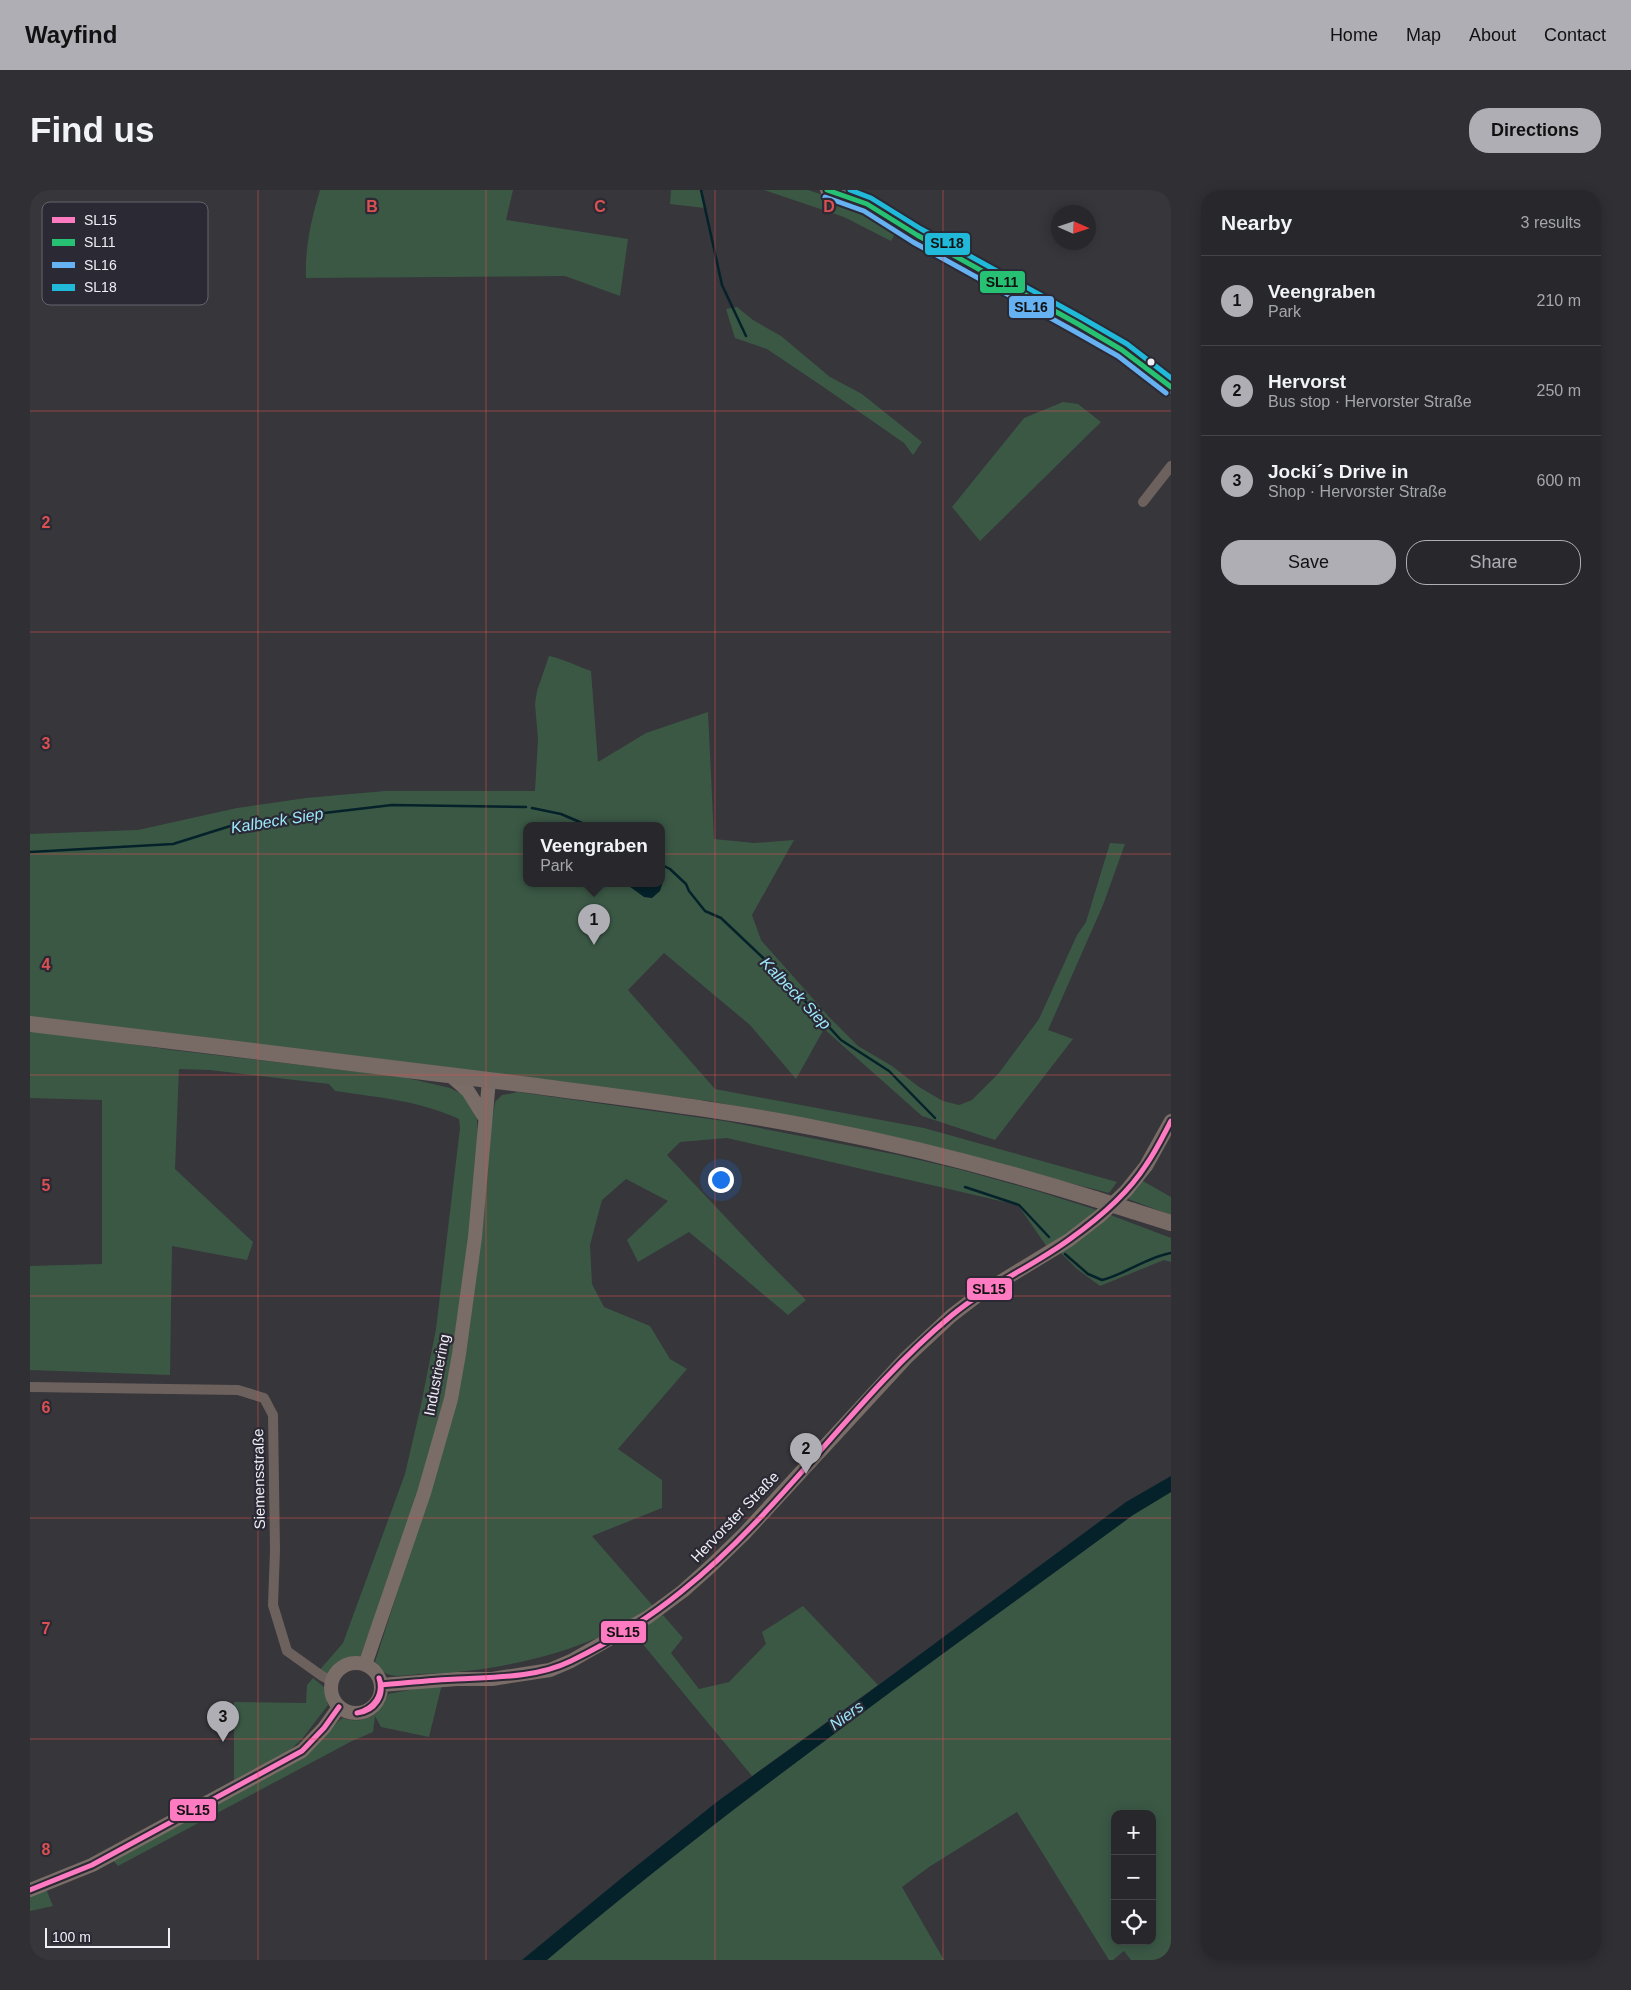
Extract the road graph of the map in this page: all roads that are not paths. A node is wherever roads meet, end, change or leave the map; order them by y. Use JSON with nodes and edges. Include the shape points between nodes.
{"nodes":[{"id":1,"x":827,"y":190,"type":"edge"},
{"id":2,"x":1171,"y":387,"type":"edge"},
{"id":3,"x":1171,"y":466,"type":"edge"},
{"id":4,"x":1142,"y":502,"type":"dead end"},
{"id":5,"x":30,"y":1024,"type":"edge"},
{"id":6,"x":450,"y":1075,"type":"junction"},
{"id":7,"x":489,"y":1080,"type":"junction"},
{"id":8,"x":485,"y":1118,"type":"junction"},
{"id":9,"x":1171,"y":1121,"type":"edge"},
{"id":10,"x":1171,"y":1223,"type":"edge"},
{"id":11,"x":30,"y":1387,"type":"edge"},
{"id":12,"x":365,"y":1665,"type":"junction"},
{"id":13,"x":332,"y":1680,"type":"junction"},
{"id":14,"x":381,"y":1685,"type":"junction"},
{"id":15,"x":339,"y":1707,"type":"junction"},
{"id":16,"x":30,"y":1890,"type":"edge"}],
"edges":[{"from":1,"to":2,"type":"street","via":[[867,204],[1078,324],[1122,350]]},
{"from":3,"to":4,"type":"street"},
{"from":5,"to":6,"type":"main road"},
{"from":6,"to":7,"type":"main road"},
{"from":6,"to":8,"type":"street","via":[[468,1091]]},
{"from":7,"to":8,"type":"street","name":"Industriering"},
{"from":7,"to":10,"type":"main road","bridge":true,"via":[[739,1114],[822,1129],[996,1169]]},
{"from":8,"to":12,"type":"street","name":"Industriering","via":[[475,1237],[451,1399],[424,1493]]},
{"from":9,"to":14,"type":"street","name":"Hervorster Straße","via":[[1146,1166],[1100,1216],[1069,1240],[951,1316],[906,1358],[731,1547],[683,1591],[648,1617],[550,1670],[492,1679]]},
{"from":11,"to":13,"type":"street","name":"Siemensstraße","via":[[238,1390],[264,1398],[273,1415],[273,1604],[288,1651]]},
{"from":12,"to":13,"type":"street","via":[[352,1664],[340,1669]]},
{"from":12,"to":14,"type":"street","via":[[376,1673]]},
{"from":13,"to":15,"type":"street","via":[[332,1695]]},
{"from":14,"to":15,"type":"street","via":[[378,1701],[367,1711],[353,1714]]},
{"from":15,"to":16,"type":"street","via":[[302,1751],[92,1865]]}]}
